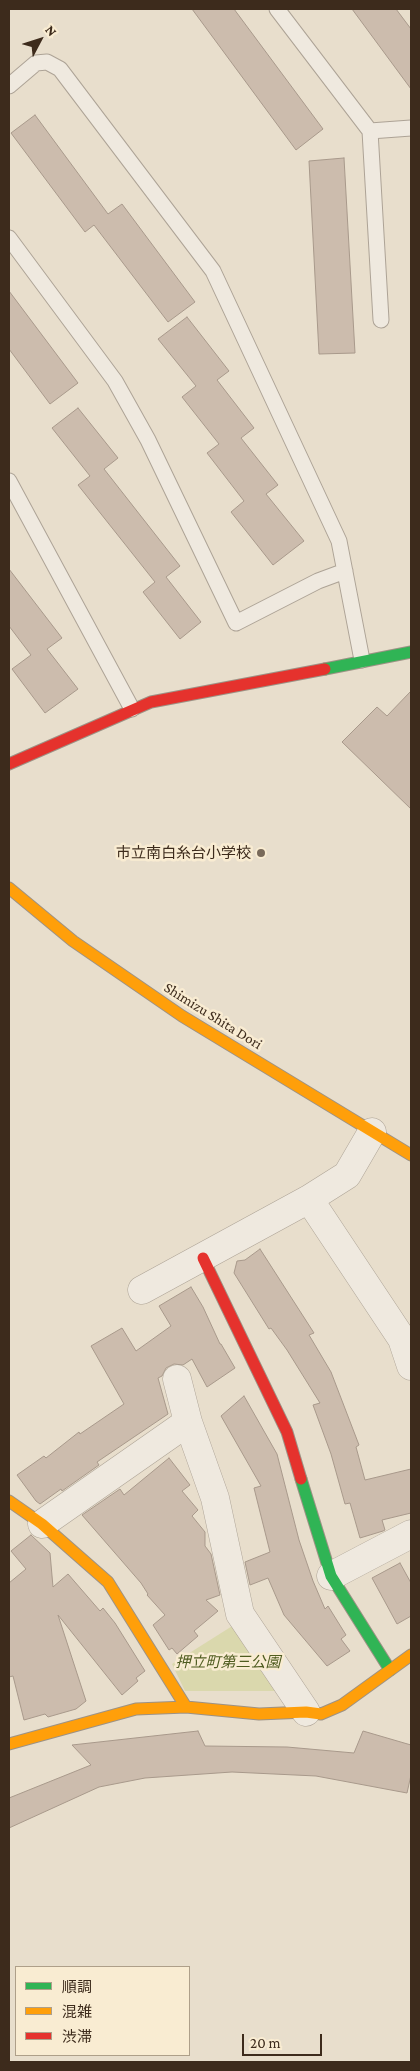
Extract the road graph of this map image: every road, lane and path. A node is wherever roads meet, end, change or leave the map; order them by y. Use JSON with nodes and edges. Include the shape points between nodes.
{"nodes":[{"id":1,"x":277,"y":9,"type":"edge"},
{"id":2,"x":9,"y":86,"type":"edge"},
{"id":3,"x":411,"y":128,"type":"edge"},
{"id":4,"x":370,"y":131,"type":"junction"},
{"id":5,"x":9,"y":238,"type":"edge"},
{"id":6,"x":381,"y":320,"type":"dead end"},
{"id":7,"x":9,"y":481,"type":"edge"},
{"id":8,"x":345,"y":571,"type":"junction"},
{"id":9,"x":411,"y":652,"type":"edge"},
{"id":10,"x":362,"y":660,"type":"junction"},
{"id":11,"x":132,"y":709,"type":"junction"},
{"id":12,"x":9,"y":764,"type":"edge"},
{"id":13,"x":9,"y":888,"type":"edge"},
{"id":14,"x":372,"y":1132,"type":"junction"},
{"id":15,"x":411,"y":1155,"type":"edge"},
{"id":16,"x":309,"y":1199,"type":"junction"},
{"id":17,"x":203,"y":1258,"type":"junction"},
{"id":18,"x":142,"y":1290,"type":"dead end"},
{"id":19,"x":411,"y":1366,"type":"edge"},
{"id":20,"x":177,"y":1379,"type":"dead end"},
{"id":21,"x":188,"y":1422,"type":"junction"},
{"id":22,"x":9,"y":1501,"type":"edge"},
{"id":23,"x":42,"y":1524,"type":"junction"},
{"id":24,"x":411,"y":1534,"type":"edge"},
{"id":25,"x":331,"y":1576,"type":"junction"},
{"id":26,"x":411,"y":1655,"type":"edge"},
{"id":27,"x":390,"y":1670,"type":"junction"},
{"id":28,"x":186,"y":1707,"type":"junction"},
{"id":29,"x":306,"y":1712,"type":"junction"},
{"id":30,"x":9,"y":1744,"type":"edge"}],
"edges":[{"from":1,"to":4,"type":"lane"},
{"from":2,"to":8,"type":"lane","via":[[36,63],[47,62],[60,69],[213,271],[339,541]]},
{"from":3,"to":4,"type":"lane"},
{"from":4,"to":6,"type":"lane"},
{"from":5,"to":8,"type":"lane","via":[[115,381],[148,440],[236,623],[318,580]]},
{"from":7,"to":11,"type":"lane"},
{"from":8,"to":10,"type":"lane"},
{"from":9,"to":10,"type":"street"},
{"from":10,"to":11,"type":"street","via":[[151,702]]},
{"from":11,"to":12,"type":"street"},
{"from":13,"to":14,"type":"street","name":"Shimizu Shita Dori","via":[[73,941],[182,1016]]},
{"from":14,"to":15,"type":"street","name":"Shimizu Shita Dori"},
{"from":14,"to":16,"type":"street","via":[[347,1175]]},
{"from":16,"to":17,"type":"street"},
{"from":16,"to":19,"type":"street","via":[[402,1340]]},
{"from":17,"to":18,"type":"street"},
{"from":17,"to":25,"type":"street","via":[[287,1432]]},
{"from":20,"to":21,"type":"street"},
{"from":21,"to":23,"type":"street"},
{"from":21,"to":29,"type":"street","via":[[215,1498],[240,1614]]},
{"from":22,"to":23,"type":"street"},
{"from":23,"to":28,"type":"street","via":[[108,1582]]},
{"from":24,"to":25,"type":"street"},
{"from":25,"to":27,"type":"street"},
{"from":26,"to":27,"type":"street"},
{"from":27,"to":29,"type":"street","via":[[342,1705],[321,1714]]},
{"from":28,"to":29,"type":"street","via":[[259,1714]]},
{"from":28,"to":30,"type":"street","via":[[136,1709]]}]}
